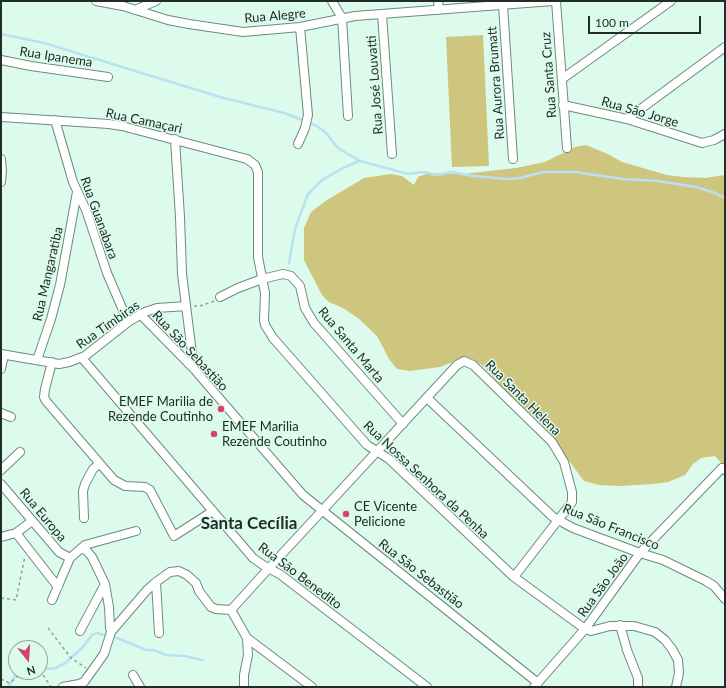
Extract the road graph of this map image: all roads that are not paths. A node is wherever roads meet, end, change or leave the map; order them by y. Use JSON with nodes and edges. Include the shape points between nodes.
{"nodes":[{"id":1,"x":96,"y":1,"type":"edge"},
{"id":2,"x":156,"y":1,"type":"edge"},
{"id":3,"x":332,"y":1,"type":"edge"},
{"id":4,"x":438,"y":1,"type":"edge"},
{"id":5,"x":554,"y":1,"type":"edge"},
{"id":6,"x":671,"y":1,"type":"edge"},
{"id":7,"x":503,"y":5,"type":"junction"},
{"id":8,"x":135,"y":10,"type":"junction"},
{"id":9,"x":439,"y":10,"type":"junction"},
{"id":10,"x":382,"y":14,"type":"junction"},
{"id":11,"x":342,"y":18,"type":"junction"},
{"id":12,"x":300,"y":27,"type":"junction"},
{"id":13,"x":725,"y":46,"type":"edge"},
{"id":14,"x":1,"y":60,"type":"edge"},
{"id":15,"x":108,"y":77,"type":"dead end"},
{"id":16,"x":562,"y":80,"type":"junction"},
{"id":17,"x":563,"y":104,"type":"junction"},
{"id":18,"x":348,"y":116,"type":"dead end"},
{"id":19,"x":1,"y":117,"type":"edge"},
{"id":20,"x":627,"y":119,"type":"junction"},
{"id":21,"x":55,"y":120,"type":"junction"},
{"id":22,"x":725,"y":134,"type":"edge"},
{"id":23,"x":175,"y":140,"type":"junction"},
{"id":24,"x":298,"y":144,"type":"dead end"},
{"id":25,"x":567,"y":148,"type":"dead end"},
{"id":26,"x":392,"y":154,"type":"dead end"},
{"id":27,"x":1,"y":158,"type":"edge"},
{"id":28,"x":513,"y":159,"type":"dead end"},
{"id":29,"x":255,"y":165,"type":"joint"},
{"id":30,"x":1,"y":182,"type":"edge"},
{"id":31,"x":77,"y":192,"type":"junction"},
{"id":32,"x":262,"y":279,"type":"junction"},
{"id":33,"x":220,"y":297,"type":"road end"},
{"id":34,"x":186,"y":306,"type":"junction"},
{"id":35,"x":140,"y":314,"type":"junction"},
{"id":36,"x":128,"y":322,"type":"junction"},
{"id":37,"x":3,"y":355,"type":"edge"},
{"id":38,"x":82,"y":358,"type":"junction"},
{"id":39,"x":37,"y":360,"type":"junction"},
{"id":40,"x":52,"y":362,"type":"junction"},
{"id":41,"x":1,"y":369,"type":"edge"},
{"id":42,"x":194,"y":369,"type":"junction"},
{"id":43,"x":427,"y":398,"type":"junction"},
{"id":44,"x":1,"y":414,"type":"edge"},
{"id":45,"x":11,"y":417,"type":"dead end"},
{"id":46,"x":403,"y":424,"type":"junction"},
{"id":47,"x":378,"y":451,"type":"junction"},
{"id":48,"x":20,"y":452,"type":"dead end"},
{"id":49,"x":99,"y":464,"type":"junction"},
{"id":50,"x":723,"y":469,"type":"edge"},
{"id":51,"x":1,"y":470,"type":"edge"},
{"id":52,"x":1,"y":484,"type":"edge"},
{"id":53,"x":213,"y":511,"type":"junction"},
{"id":54,"x":322,"y":511,"type":"junction"},
{"id":55,"x":84,"y":518,"type":"dead end"},
{"id":56,"x":559,"y":520,"type":"junction"},
{"id":57,"x":32,"y":521,"type":"junction"},
{"id":58,"x":136,"y":531,"type":"dead end"},
{"id":59,"x":16,"y":533,"type":"junction"},
{"id":60,"x":1,"y":538,"type":"edge"},
{"id":61,"x":82,"y":549,"type":"junction"},
{"id":62,"x":640,"y":553,"type":"junction"},
{"id":63,"x":70,"y":558,"type":"junction"},
{"id":64,"x":269,"y":568,"type":"junction"},
{"id":65,"x":514,"y":577,"type":"junction"},
{"id":66,"x":156,"y":582,"type":"junction"},
{"id":67,"x":105,"y":584,"type":"junction"},
{"id":68,"x":58,"y":587,"type":"junction"},
{"id":69,"x":725,"y":599,"type":"edge"},
{"id":70,"x":52,"y":600,"type":"dead end"},
{"id":71,"x":230,"y":610,"type":"junction"},
{"id":72,"x":620,"y":625,"type":"junction"},
{"id":73,"x":585,"y":629,"type":"junction"},
{"id":74,"x":80,"y":631,"type":"dead end"},
{"id":75,"x":111,"y":632,"type":"junction"},
{"id":76,"x":159,"y":633,"type":"dead end"},
{"id":77,"x":247,"y":638,"type":"junction"},
{"id":78,"x":508,"y":659,"type":"joint"},
{"id":79,"x":133,"y":675,"type":"dead end"},
{"id":80,"x":86,"y":685,"type":"edge"},
{"id":81,"x":536,"y":685,"type":"edge"},
{"id":82,"x":63,"y":687,"type":"edge"},
{"id":83,"x":140,"y":687,"type":"edge"},
{"id":84,"x":244,"y":687,"type":"edge"},
{"id":85,"x":312,"y":687,"type":"edge"},
{"id":86,"x":427,"y":687,"type":"edge"},
{"id":87,"x":638,"y":687,"type":"edge"},
{"id":88,"x":676,"y":687,"type":"edge"}],
"edges":[{"from":1,"to":8,"type":"street","name":"Rua Alegre"},
{"from":2,"to":8,"type":"street"},
{"from":3,"to":11,"type":"street"},
{"from":4,"to":9,"type":"street"},
{"from":5,"to":7,"type":"street","name":"Rua Alegre"},
{"from":5,"to":16,"type":"street","name":"Rua Santa Cruz"},
{"from":6,"to":16,"type":"street"},
{"from":7,"to":9,"type":"street","name":"Rua Alegre"},
{"from":7,"to":28,"type":"street","name":"Rua Aurora Brumatt"},
{"from":8,"to":12,"type":"street","name":"Rua Alegre","via":[[168,20],[243,32]]},
{"from":9,"to":10,"type":"street","name":"Rua Alegre"},
{"from":10,"to":11,"type":"street","name":"Rua Alegre"},
{"from":10,"to":26,"type":"street","name":"Rua José Louvatti"},
{"from":11,"to":12,"type":"street","name":"Rua Alegre"},
{"from":11,"to":18,"type":"street"},
{"from":12,"to":24,"type":"street","via":[[308,115]]},
{"from":13,"to":20,"type":"street"},
{"from":14,"to":15,"type":"street","name":"Rua Ipanema"},
{"from":16,"to":17,"type":"street","name":"Rua Santa Cruz"},
{"from":17,"to":20,"type":"street","name":"Rua São Jorge"},
{"from":17,"to":25,"type":"street","name":"Rua Santa Cruz"},
{"from":19,"to":21,"type":"street","name":"Rua Camaçari"},
{"from":20,"to":22,"type":"street","name":"Rua São Jorge","via":[[697,142],[710,142]]},
{"from":21,"to":23,"type":"street","name":"Rua Camaçari","via":[[109,124]]},
{"from":21,"to":31,"type":"street","name":"Rua Guanabara"},
{"from":23,"to":29,"type":"street","name":"Rua Camaçari","via":[[247,159]]},
{"from":23,"to":34,"type":"street"},
{"from":27,"to":30,"type":"street"},
{"from":29,"to":32,"type":"street","name":"Rua Nossa Senhora da Penha","via":[[258,172],[258,257]]},
{"from":31,"to":36,"type":"street","name":"Rua Guanabara"},
{"from":31,"to":39,"type":"street","name":"Rua Mangaratiba","via":[[60,285]]},
{"from":32,"to":33,"type":"street"},
{"from":32,"to":46,"type":"street","name":"Rua Santa Marta","via":[[283,274],[291,276],[300,286],[306,308],[314,323]]},
{"from":32,"to":47,"type":"street","name":"Rua Nossa Senhora da Penha","via":[[265,293],[264,320],[270,334],[367,445]]},
{"from":34,"to":35,"type":"street","name":"Rua Timbiras","via":[[157,308]]},
{"from":34,"to":42,"type":"street"},
{"from":35,"to":36,"type":"street","name":"Rua Timbiras"},
{"from":35,"to":42,"type":"street","name":"Rua São Sebastião"},
{"from":36,"to":38,"type":"street","name":"Rua Timbiras"},
{"from":37,"to":39,"type":"street","name":"Rua Timbiras"},
{"from":37,"to":41,"type":"street","name":"Rua Timbiras"},
{"from":38,"to":40,"type":"street","name":"Rua Timbiras","via":[[59,364]]},
{"from":38,"to":53,"type":"street","name":"Rua São Benedito"},
{"from":39,"to":40,"type":"street","name":"Rua Timbiras"},
{"from":40,"to":49,"type":"street","via":[[44,396]]},
{"from":42,"to":54,"type":"street","name":"Rua São Sebastião","via":[[303,496]]},
{"from":43,"to":46,"type":"street"},
{"from":43,"to":56,"type":"street","name":"Rua São Francisco","via":[[547,512]]},
{"from":43,"to":56,"type":"street","name":"Rua Santa Helena","via":[[457,365],[466,361],[474,365],[552,442],[564,462],[572,502]]},
{"from":44,"to":45,"type":"street"},
{"from":46,"to":47,"type":"street"},
{"from":47,"to":54,"type":"street"},
{"from":47,"to":65,"type":"street","name":"Rua Nossa Senhora da Penha","via":[[389,458]]},
{"from":48,"to":51,"type":"street"},
{"from":49,"to":53,"type":"street","via":[[122,485],[147,488],[174,536]]},
{"from":49,"to":55,"type":"street","via":[[85,484]]},
{"from":50,"to":62,"type":"street","name":"Rua São João"},
{"from":52,"to":57,"type":"street","name":"Rua Europa"},
{"from":53,"to":64,"type":"street","name":"Rua São Benedito","via":[[253,558]]},
{"from":54,"to":64,"type":"street"},
{"from":54,"to":78,"type":"street","name":"Rua São Sebastião"},
{"from":56,"to":62,"type":"street","name":"Rua São Francisco","via":[[573,528]]},
{"from":56,"to":65,"type":"street","name":"Rua Santa Helena"},
{"from":57,"to":59,"type":"street"},
{"from":57,"to":63,"type":"street","name":"Rua Europa","via":[[59,552]]},
{"from":58,"to":61,"type":"street","via":[[89,544]]},
{"from":59,"to":60,"type":"street"},
{"from":59,"to":68,"type":"street"},
{"from":61,"to":63,"type":"street"},
{"from":61,"to":67,"type":"street","via":[[92,557]]},
{"from":62,"to":69,"type":"street","name":"Rua São Francisco","via":[[664,560],[706,581]]},
{"from":62,"to":73,"type":"street","name":"Rua São João"},
{"from":63,"to":68,"type":"street"},
{"from":64,"to":71,"type":"street"},
{"from":64,"to":86,"type":"street","name":"Rua São Benedito"},
{"from":65,"to":73,"type":"street","name":"Rua Nossa Senhora da Penha"},
{"from":66,"to":71,"type":"street","via":[[173,571],[184,573],[194,580],[211,607]]},
{"from":66,"to":75,"type":"street"},
{"from":66,"to":76,"type":"street"},
{"from":67,"to":74,"type":"street"},
{"from":67,"to":75,"type":"street"},
{"from":68,"to":70,"type":"street"},
{"from":71,"to":77,"type":"street"},
{"from":72,"to":73,"type":"street","via":[[594,630]]},
{"from":72,"to":87,"type":"street","via":[[638,678]]},
{"from":72,"to":88,"type":"street","via":[[649,630],[665,640],[678,660]]},
{"from":73,"to":81,"type":"street","name":"Rua São João"},
{"from":75,"to":80,"type":"street","via":[[104,654],[91,671]]},
{"from":77,"to":84,"type":"street","via":[[248,655]]},
{"from":77,"to":85,"type":"street"},
{"from":78,"to":81,"type":"street","name":"Rua São João"},
{"from":79,"to":83,"type":"street"},
{"from":80,"to":82,"type":"street"}]}
